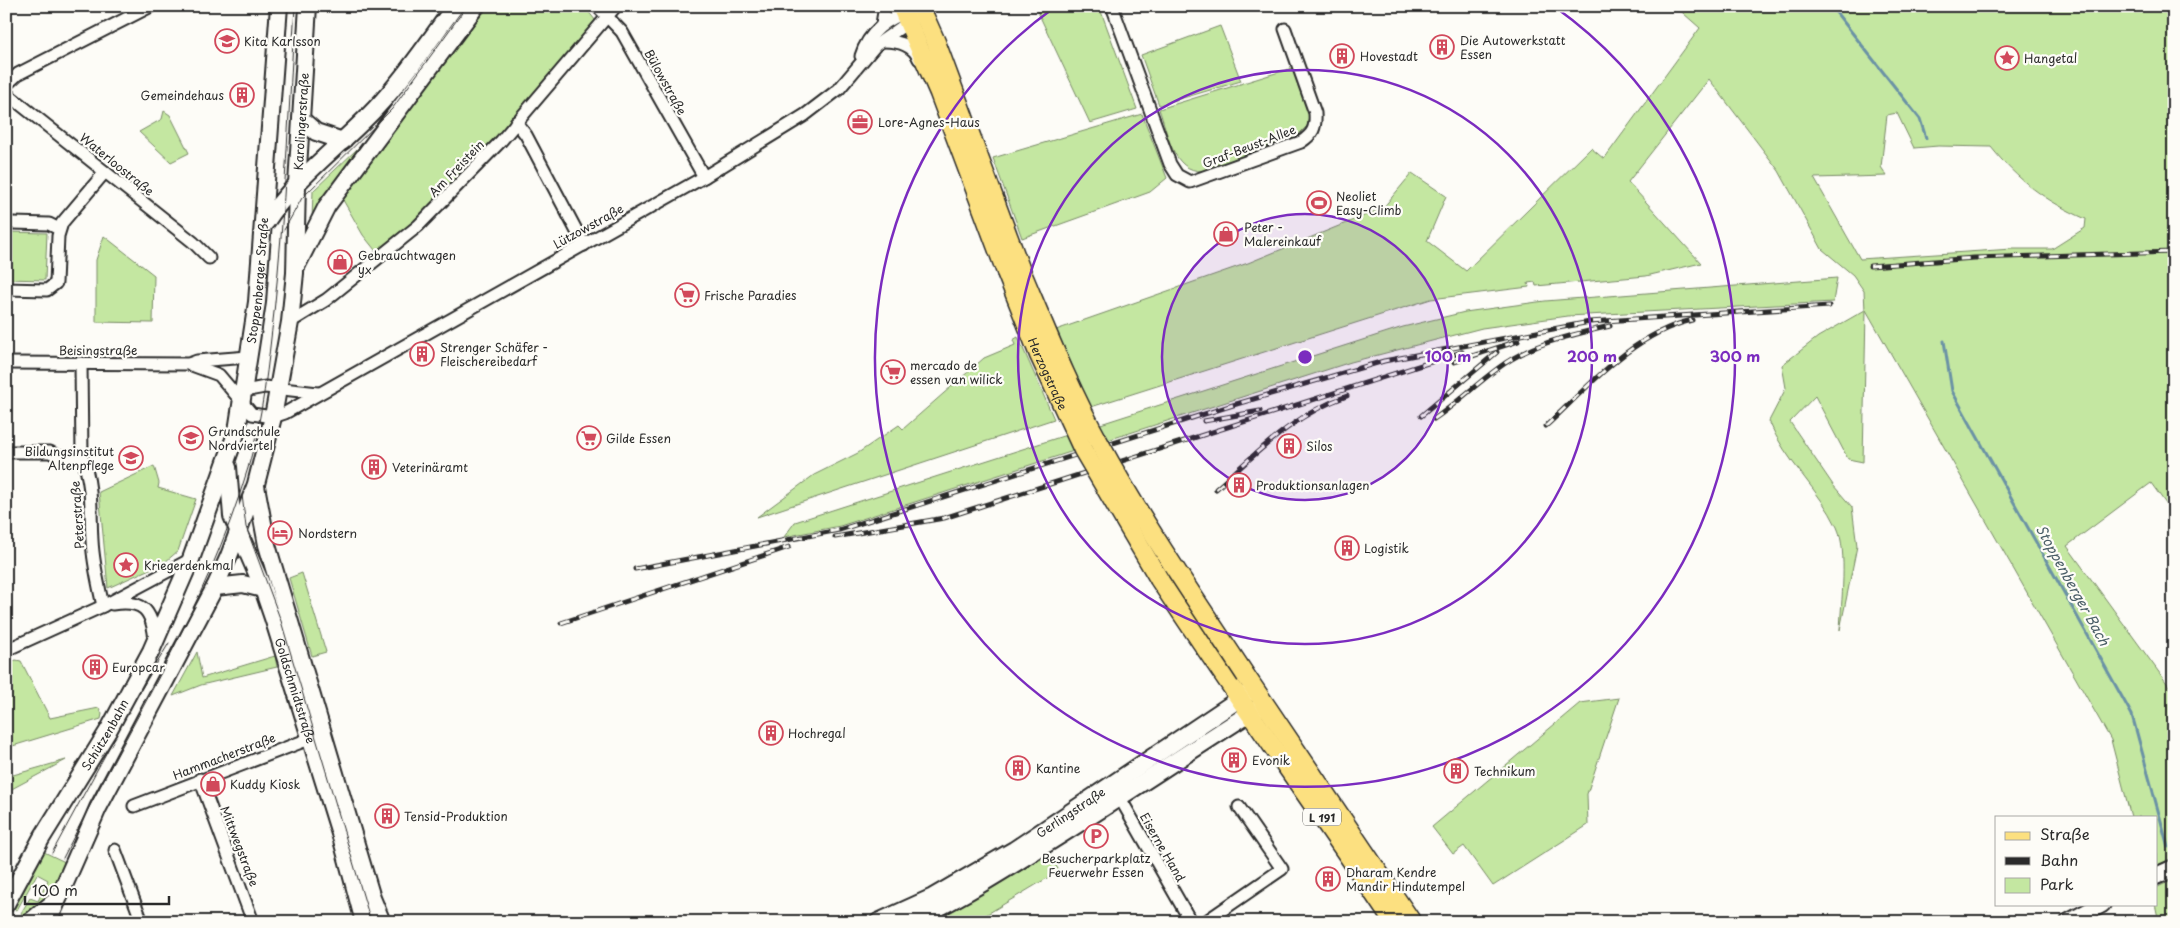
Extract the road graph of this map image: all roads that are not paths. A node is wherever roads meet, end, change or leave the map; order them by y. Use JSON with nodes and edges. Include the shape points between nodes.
{"nodes":[{"id":1,"x":151,"y":6,"type":"edge"},
{"id":2,"x":279,"y":6,"type":"edge"},
{"id":3,"x":308,"y":6,"type":"edge"},
{"id":4,"x":455,"y":6,"type":"edge"},
{"id":5,"x":476,"y":6,"type":"edge"},
{"id":6,"x":597,"y":6,"type":"edge"},
{"id":7,"x":616,"y":6,"type":"edge"},
{"id":8,"x":885,"y":6,"type":"edge"},
{"id":9,"x":1112,"y":6,"type":"edge"},
{"id":10,"x":912,"y":11,"type":"edge"},
{"id":11,"x":608,"y":16,"type":"junction"},
{"id":12,"x":882,"y":24,"type":"junction"},
{"id":13,"x":1285,"y":29,"type":"dead end"},
{"id":14,"x":883,"y":41,"type":"junction"},
{"id":15,"x":859,"y":65,"type":"junction"},
{"id":16,"x":6,"y":85,"type":"edge"},
{"id":17,"x":6,"y":93,"type":"edge"},
{"id":18,"x":939,"y":93,"type":"junction"},
{"id":19,"x":301,"y":119,"type":"junction"},
{"id":20,"x":516,"y":122,"type":"junction"},
{"id":21,"x":342,"y":141,"type":"junction"},
{"id":22,"x":105,"y":172,"type":"junction"},
{"id":23,"x":704,"y":177,"type":"junction"},
{"id":24,"x":297,"y":184,"type":"junction"},
{"id":25,"x":13,"y":223,"type":"dead end"},
{"id":26,"x":265,"y":224,"type":"junction"},
{"id":27,"x":60,"y":229,"type":"junction"},
{"id":28,"x":584,"y":245,"type":"junction"},
{"id":29,"x":209,"y":258,"type":"dead end"},
{"id":30,"x":295,"y":269,"type":"junction"},
{"id":31,"x":1013,"y":270,"type":"junction"},
{"id":32,"x":6,"y":289,"type":"edge"},
{"id":33,"x":290,"y":322,"type":"junction"},
{"id":34,"x":248,"y":357,"type":"junction"},
{"id":35,"x":6,"y":363,"type":"edge"},
{"id":36,"x":81,"y":363,"type":"junction"},
{"id":37,"x":189,"y":364,"type":"junction"},
{"id":38,"x":278,"y":389,"type":"junction"},
{"id":39,"x":318,"y":393,"type":"junction"},
{"id":40,"x":243,"y":398,"type":"junction"},
{"id":41,"x":273,"y":417,"type":"junction"},
{"id":42,"x":6,"y":454,"type":"edge"},
{"id":43,"x":82,"y":457,"type":"junction"},
{"id":44,"x":228,"y":460,"type":"junction"},
{"id":45,"x":256,"y":484,"type":"junction"},
{"id":46,"x":238,"y":532,"type":"junction"},
{"id":47,"x":191,"y":559,"type":"junction"},
{"id":48,"x":215,"y":588,"type":"junction"},
{"id":49,"x":263,"y":589,"type":"junction"},
{"id":50,"x":103,"y":606,"type":"junction"},
{"id":51,"x":155,"y":642,"type":"junction"},
{"id":52,"x":6,"y":650,"type":"edge"},
{"id":53,"x":1252,"y":705,"type":"junction"},
{"id":54,"x":317,"y":736,"type":"junction"},
{"id":55,"x":200,"y":779,"type":"junction"},
{"id":56,"x":1116,"y":792,"type":"junction"},
{"id":57,"x":134,"y":806,"type":"dead end"},
{"id":58,"x":1239,"y":807,"type":"dead end"},
{"id":59,"x":115,"y":850,"type":"dead end"},
{"id":60,"x":2174,"y":868,"type":"edge"},
{"id":61,"x":2158,"y":875,"type":"edge"},
{"id":62,"x":13,"y":880,"type":"edge"},
{"id":63,"x":57,"y":899,"type":"junction"},
{"id":64,"x":6,"y":904,"type":"edge"},
{"id":65,"x":2098,"y":906,"type":"edge"},
{"id":66,"x":30,"y":922,"type":"edge"},
{"id":67,"x":48,"y":922,"type":"edge"},
{"id":68,"x":142,"y":922,"type":"edge"},
{"id":69,"x":253,"y":922,"type":"edge"},
{"id":70,"x":364,"y":922,"type":"edge"},
{"id":71,"x":382,"y":922,"type":"edge"},
{"id":72,"x":878,"y":922,"type":"edge"},
{"id":73,"x":910,"y":922,"type":"edge"},
{"id":74,"x":1190,"y":922,"type":"edge"},
{"id":75,"x":1205,"y":922,"type":"edge"},
{"id":76,"x":1393,"y":922,"type":"edge"},
{"id":77,"x":1412,"y":922,"type":"edge"},
{"id":78,"x":2069,"y":922,"type":"edge"}],
"edges":[{"from":1,"to":16,"type":"street","via":[[18,74]]},
{"from":2,"to":26,"type":"main road"},
{"from":3,"to":19,"type":"main road","name":"Karolingerstraße"},
{"from":4,"to":21,"type":"main road","name":"Stoppenberger Straße","via":[[397,84]]},
{"from":5,"to":30,"type":"main road","via":[[327,206]]},
{"from":6,"to":11,"type":"street","name":"Bülowstraße"},
{"from":7,"to":11,"type":"street","name":"Am Freistein"},
{"from":8,"to":12,"type":"street","name":"Lützowstraße"},
{"from":9,"to":13,"type":"street","name":"Graf-Beust-Allee","via":[[1170,164],[1177,176],[1190,182],[1301,142],[1311,135],[1316,124],[1315,113]]},
{"from":10,"to":12,"type":"street","name":"Lützowstraße"},
{"from":10,"to":14,"type":"street","name":"Lützowstraße"},
{"from":10,"to":18,"type":"main road","name":"Herzogstraße"},
{"from":10,"to":31,"type":"main road","name":"Herzogstraße","via":[[936,42]]},
{"from":11,"to":20,"type":"street","name":"Am Freistein"},
{"from":11,"to":23,"type":"street","name":"Bülowstraße","via":[[622,32]]},
{"from":12,"to":15,"type":"street","name":"Lützowstraße","via":[[864,47]]},
{"from":14,"to":15,"type":"street","name":"Lützowstraße"},
{"from":14,"to":18,"type":"street","via":[[898,42],[913,50],[928,84]]},
{"from":15,"to":23,"type":"street","name":"Lützowstraße","via":[[839,90],[821,104]]},
{"from":17,"to":22,"type":"street","name":"Waterloostraße"},
{"from":18,"to":31,"type":"main road","name":"Herzogstraße"},
{"from":19,"to":21,"type":"main road","via":[[316,132]]},
{"from":19,"to":24,"type":"main road","name":"Karolingerstraße"},
{"from":20,"to":28,"type":"street"},
{"from":20,"to":33,"type":"street","name":"Am Freistein","via":[[418,226],[326,300]]},
{"from":21,"to":24,"type":"main road","name":"Stoppenberger Straße"},
{"from":22,"to":27,"type":"street"},
{"from":22,"to":29,"type":"street","name":"Waterloostraße"},
{"from":23,"to":28,"type":"street","name":"Lützowstraße"},
{"from":24,"to":26,"type":"main road","name":"Stoppenberger Straße","via":[[278,203]]},
{"from":24,"to":30,"type":"main road","name":"Karolingerstraße"},
{"from":25,"to":27,"type":"street","via":[[49,224]]},
{"from":26,"to":34,"type":"main road","name":"Stoppenberger Straße"},
{"from":27,"to":32,"type":"street","via":[[53,287],[48,290]]},
{"from":28,"to":39,"type":"street","name":"Lützowstraße"},
{"from":30,"to":33,"type":"main road"},
{"from":31,"to":53,"type":"main road","name":"Herzogstraße","number":"L 191","bridge":true,"via":[[1099,443],[1148,527],[1251,682]]},
{"from":31,"to":53,"type":"main road","name":"Herzogstraße","bridge":true,"via":[[1061,404],[1096,473],[1159,579],[1228,684]]},
{"from":33,"to":38,"type":"main road"},
{"from":34,"to":37,"type":"street","name":"Beisingstraße"},
{"from":34,"to":40,"type":"main road","name":"Stoppenberger Straße"},
{"from":35,"to":36,"type":"street","name":"Beisingstraße"},
{"from":36,"to":37,"type":"street","name":"Beisingstraße"},
{"from":36,"to":43,"type":"street","name":"Peterstraße"},
{"from":37,"to":40,"type":"street","name":"Beisingstraße","via":[[218,375]]},
{"from":38,"to":39,"type":"street"},
{"from":38,"to":40,"type":"street","via":[[265,387]]},
{"from":38,"to":41,"type":"main road"},
{"from":39,"to":41,"type":"street","name":"Lützowstraße","via":[[286,413]]},
{"from":40,"to":41,"type":"street","via":[[256,416]]},
{"from":40,"to":44,"type":"main road","name":"Stoppenberger Straße"},
{"from":41,"to":45,"type":"main road"},
{"from":42,"to":43,"type":"street","via":[[50,452],[59,457]]},
{"from":43,"to":50,"type":"street","name":"Peterstraße","via":[[92,499],[92,551]]},
{"from":44,"to":46,"type":"main road","name":"Goldschmidtstraße","via":[[230,509]]},
{"from":44,"to":47,"type":"main road","name":"Stoppenberger Straße"},
{"from":45,"to":46,"type":"main road"},
{"from":45,"to":54,"type":"main road","name":"Goldschmidtstraße","via":[[267,545]]},
{"from":46,"to":48,"type":"main road"},
{"from":46,"to":49,"type":"main road","name":"Goldschmidtstraße"},
{"from":47,"to":50,"type":"street"},
{"from":47,"to":51,"type":"main road","name":"Schützenbahn"},
{"from":48,"to":49,"type":"main road","via":[[243,584]]},
{"from":48,"to":63,"type":"main road","via":[[98,808]]},
{"from":49,"to":54,"type":"main road","name":"Goldschmidtstraße"},
{"from":50,"to":51,"type":"street","via":[[127,602],[140,605],[150,615]]},
{"from":50,"to":52,"type":"street"},
{"from":51,"to":62,"type":"main road","name":"Schützenbahn","via":[[108,731]]},
{"from":53,"to":56,"type":"main road","name":"Gerlingstraße"},
{"from":53,"to":76,"type":"main road","number":"L 191"},
{"from":53,"to":77,"type":"main road","number":"L 191"},
{"from":54,"to":55,"type":"street","name":"Hammacherstraße"},
{"from":54,"to":70,"type":"main road","name":"Goldschmidtstraße"},
{"from":54,"to":71,"type":"main road","name":"Goldschmidtstraße"},
{"from":55,"to":57,"type":"street","name":"Hammacherstraße"},
{"from":55,"to":69,"type":"street","name":"Mittwegstraße"},
{"from":56,"to":72,"type":"main road","name":"Gerlingstraße","via":[[933,897]]},
{"from":56,"to":73,"type":"main road","name":"Gerlingstraße","via":[[980,885]]},
{"from":56,"to":74,"type":"street","name":"Eiserne Hand"},
{"from":58,"to":75,"type":"street","via":[[1282,869]]},
{"from":59,"to":68,"type":"street"},
{"from":60,"to":61,"type":"main road"},
{"from":62,"to":64,"type":"main road","name":"Schützenbahn"},
{"from":63,"to":66,"type":"main road"},
{"from":63,"to":67,"type":"main road"},
{"from":65,"to":78,"type":"main road"}]}
